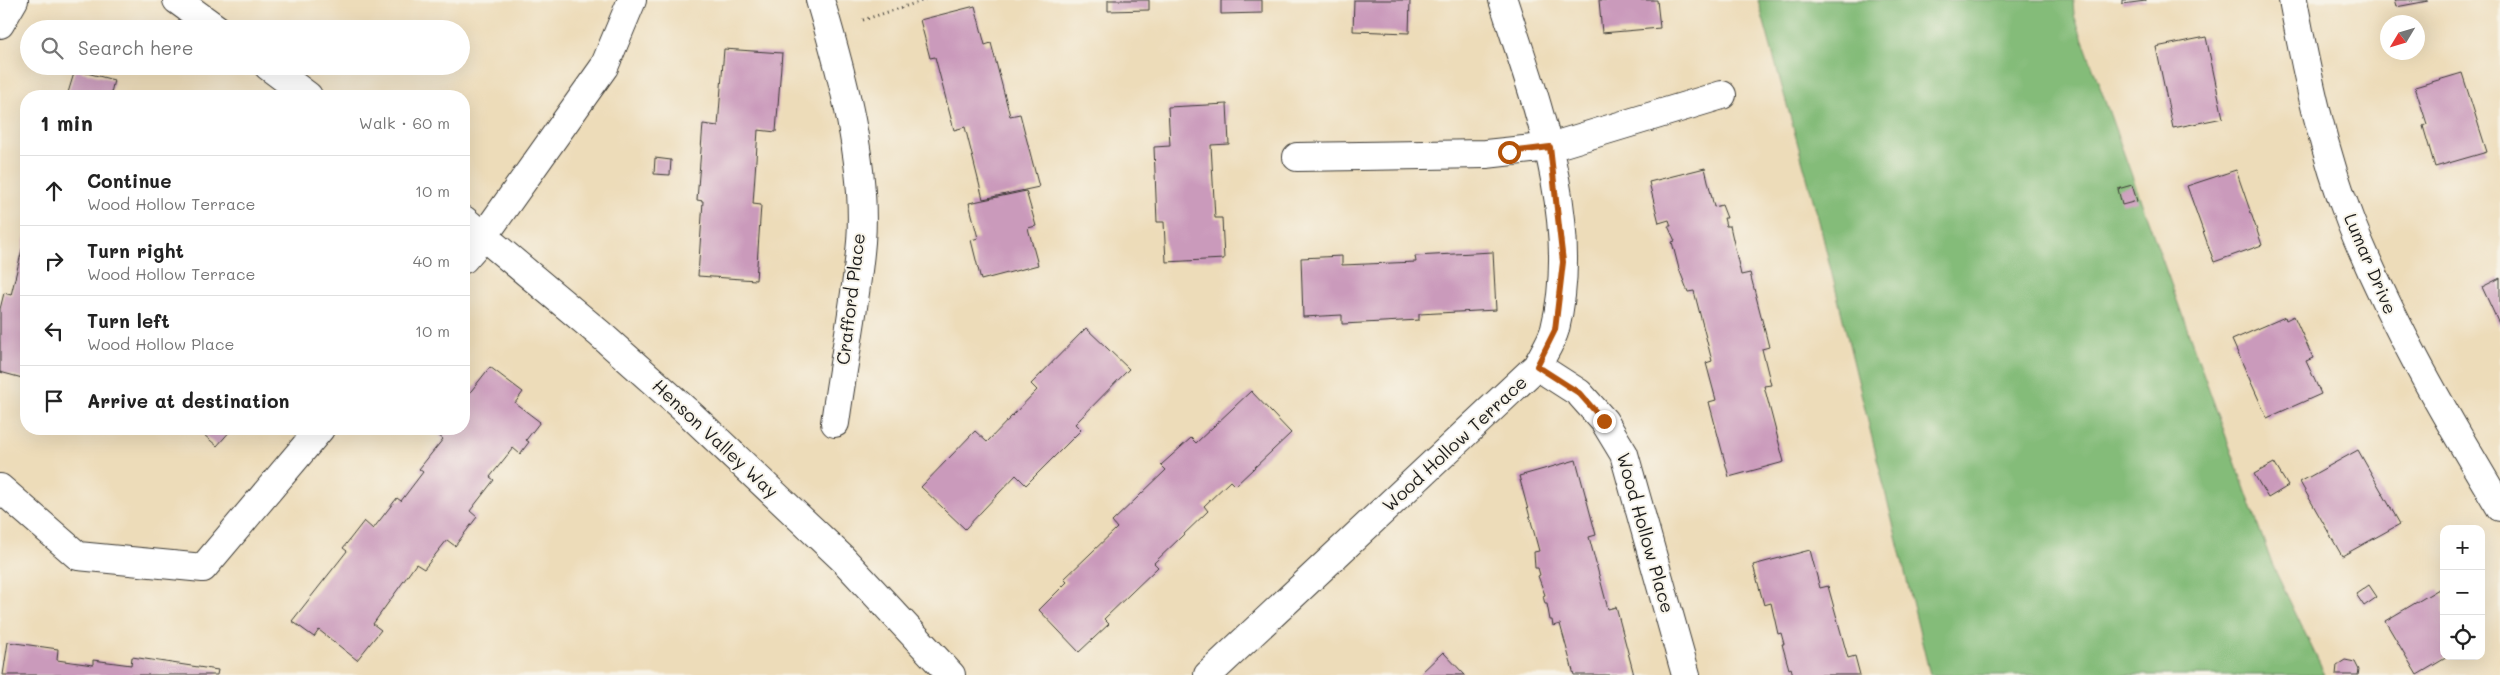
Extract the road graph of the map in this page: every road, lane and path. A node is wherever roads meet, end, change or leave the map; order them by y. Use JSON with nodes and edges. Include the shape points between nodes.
{"nodes":[{"id":1,"x":14,"y":0,"type":"edge"},
{"id":2,"x":178,"y":0,"type":"edge"},
{"id":3,"x":632,"y":0,"type":"edge"},
{"id":4,"x":820,"y":0,"type":"edge"},
{"id":5,"x":925,"y":0,"type":"edge"},
{"id":6,"x":1503,"y":0,"type":"edge"},
{"id":7,"x":2293,"y":0,"type":"edge"},
{"id":8,"x":205,"y":20,"type":"edge"},
{"id":9,"x":0,"y":24,"type":"edge"},
{"id":10,"x":829,"y":30,"type":"junction"},
{"id":11,"x":280,"y":75,"type":"edge"},
{"id":12,"x":300,"y":90,"type":"edge"},
{"id":13,"x":1722,"y":95,"type":"dead end"},
{"id":14,"x":1550,"y":147,"type":"junction"},
{"id":15,"x":1297,"y":157,"type":"dead end"},
{"id":16,"x":474,"y":228,"type":"edge"},
{"id":17,"x":470,"y":240,"type":"edge"},
{"id":18,"x":1537,"y":366,"type":"junction"},
{"id":19,"x":835,"y":423,"type":"dead end"},
{"id":20,"x":315,"y":435,"type":"edge"},
{"id":21,"x":0,"y":488,"type":"edge"},
{"id":22,"x":2500,"y":507,"type":"edge"},
{"id":23,"x":952,"y":675,"type":"edge"},
{"id":24,"x":1208,"y":675,"type":"edge"},
{"id":25,"x":1686,"y":675,"type":"edge"}],
"edges":[{"from":1,"to":9,"type":"street"},
{"from":2,"to":8,"type":"street"},
{"from":3,"to":16,"type":"street","via":[[604,67]]},
{"from":4,"to":10,"type":"street","name":"Crafford Place"},
{"from":5,"to":10,"type":"path"},
{"from":6,"to":14,"type":"street"},
{"from":7,"to":22,"type":"street","name":"Lumar Drive","via":[[2319,120],[2351,221],[2379,289],[2415,362]]},
{"from":10,"to":19,"type":"street","name":"Crafford Place","via":[[853,128],[861,241]]},
{"from":11,"to":12,"type":"street"},
{"from":13,"to":14,"type":"street"},
{"from":14,"to":15,"type":"street","via":[[1486,154]]},
{"from":14,"to":18,"type":"street","name":"Wood Hollow Terrace","via":[[1563,262],[1555,330]]},
{"from":16,"to":17,"type":"street"},
{"from":16,"to":23,"type":"street","name":"Henson Valley Way","via":[[699,423],[842,558]]},
{"from":18,"to":24,"type":"street","name":"Wood Hollow Terrace"},
{"from":18,"to":25,"type":"street","name":"Wood Hollow Place","via":[[1579,393],[1604,421],[1624,454]]},
{"from":20,"to":21,"type":"street","via":[[203,568],[78,556]]}]}
